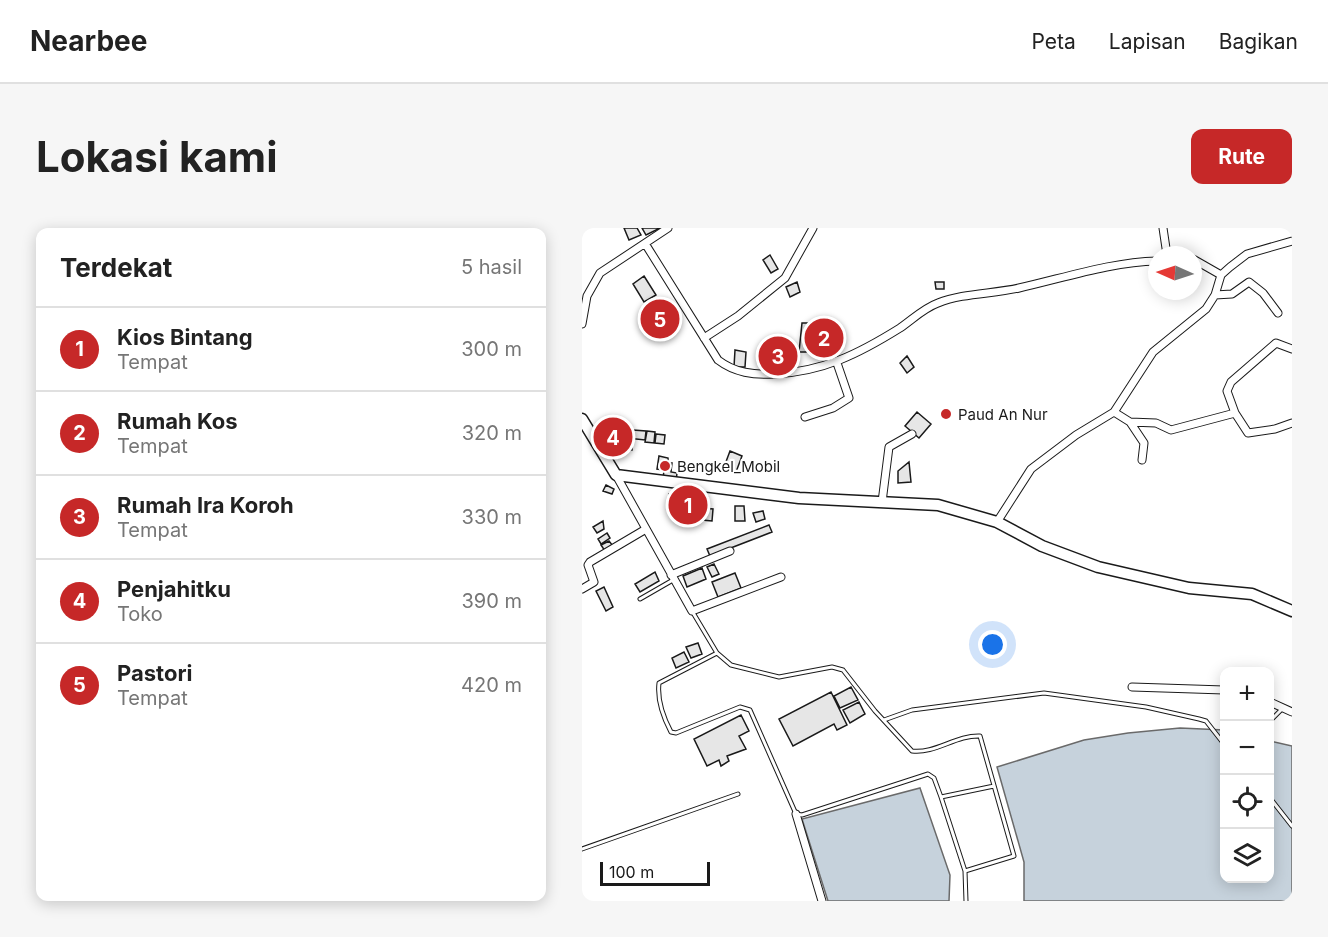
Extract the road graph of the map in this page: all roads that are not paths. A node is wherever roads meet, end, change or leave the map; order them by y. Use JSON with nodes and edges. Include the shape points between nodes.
{"nodes":[{"id":1,"x":668,"y":228,"type":"edge"},
{"id":2,"x":813,"y":228,"type":"edge"},
{"id":3,"x":1162,"y":228,"type":"edge"},
{"id":4,"x":1292,"y":241,"type":"edge"},
{"id":5,"x":646,"y":245,"type":"junction"},
{"id":6,"x":1165,"y":246,"type":"edge"},
{"id":7,"x":1148,"y":261,"type":"edge"},
{"id":8,"x":1202,"y":264,"type":"edge"},
{"id":9,"x":1221,"y":275,"type":"junction"},
{"id":10,"x":1215,"y":296,"type":"junction"},
{"id":11,"x":1278,"y":313,"type":"dead end"},
{"id":12,"x":582,"y":324,"type":"edge"},
{"id":13,"x":704,"y":338,"type":"junction"},
{"id":14,"x":1292,"y":349,"type":"edge"},
{"id":15,"x":837,"y":363,"type":"junction"},
{"id":16,"x":1114,"y":412,"type":"junction"},
{"id":17,"x":1235,"y":413,"type":"junction"},
{"id":18,"x":805,"y":417,"type":"dead end"},
{"id":19,"x":582,"y":419,"type":"edge"},
{"id":20,"x":1130,"y":422,"type":"junction"},
{"id":21,"x":1292,"y":423,"type":"edge"},
{"id":22,"x":912,"y":434,"type":"dead end"},
{"id":23,"x":1142,"y":460,"type":"dead end"},
{"id":24,"x":616,"y":475,"type":"junction"},
{"id":25,"x":882,"y":502,"type":"junction"},
{"id":26,"x":997,"y":522,"type":"junction"},
{"id":27,"x":646,"y":529,"type":"junction"},
{"id":28,"x":730,"y":551,"type":"dead end"},
{"id":29,"x":672,"y":577,"type":"junction"},
{"id":30,"x":781,"y":577,"type":"dead end"},
{"id":31,"x":582,"y":589,"type":"edge"},
{"id":32,"x":640,"y":599,"type":"dead end"},
{"id":33,"x":1292,"y":610,"type":"edge"},
{"id":34,"x":692,"y":611,"type":"junction"},
{"id":35,"x":717,"y":653,"type":"junction"},
{"id":36,"x":1132,"y":687,"type":"dead end"},
{"id":37,"x":1220,"y":690,"type":"edge"},
{"id":38,"x":1274,"y":704,"type":"edge"},
{"id":39,"x":1283,"y":708,"type":"junction"},
{"id":40,"x":1292,"y":712,"type":"edge"},
{"id":41,"x":1274,"y":716,"type":"edge"},
{"id":42,"x":884,"y":720,"type":"junction"},
{"id":43,"x":1220,"y":739,"type":"edge"},
{"id":44,"x":994,"y":786,"type":"junction"},
{"id":45,"x":738,"y":794,"type":"dead end"},
{"id":46,"x":941,"y":797,"type":"junction"},
{"id":47,"x":1274,"y":804,"type":"edge"},
{"id":48,"x":796,"y":814,"type":"junction"},
{"id":49,"x":1292,"y":825,"type":"edge"},
{"id":50,"x":582,"y":849,"type":"edge"},
{"id":51,"x":965,"y":871,"type":"junction"},
{"id":52,"x":822,"y":901,"type":"edge"},
{"id":53,"x":966,"y":901,"type":"edge"}],
"edges":[{"from":1,"to":5,"type":"street"},
{"from":2,"to":13,"type":"street","via":[[785,278]]},
{"from":3,"to":6,"type":"street"},
{"from":4,"to":9,"type":"street","via":[[1247,254]]},
{"from":5,"to":12,"type":"street","via":[[600,273],[587,296]]},
{"from":5,"to":13,"type":"street"},
{"from":7,"to":15,"type":"street","via":[[946,300]]},
{"from":8,"to":9,"type":"street"},
{"from":9,"to":10,"type":"street"},
{"from":10,"to":11,"type":"street","via":[[1232,294],[1249,282]]},
{"from":10,"to":16,"type":"street","via":[[1200,315],[1153,352]]},
{"from":13,"to":15,"type":"street","via":[[718,360],[741,372],[796,373]]},
{"from":14,"to":17,"type":"street","via":[[1276,343],[1231,382],[1227,390]]},
{"from":15,"to":18,"type":"street","via":[[849,398]]},
{"from":16,"to":20,"type":"street"},
{"from":16,"to":26,"type":"street","via":[[1031,470]]},
{"from":17,"to":20,"type":"street","via":[[1171,430],[1156,423]]},
{"from":17,"to":21,"type":"street","via":[[1248,434]]},
{"from":19,"to":24,"type":"highway"},
{"from":20,"to":23,"type":"street","via":[[1144,443]]},
{"from":22,"to":25,"type":"street","via":[[889,447]]},
{"from":24,"to":25,"type":"highway","via":[[799,498]]},
{"from":24,"to":27,"type":"street"},
{"from":25,"to":26,"type":"highway","via":[[938,505]]},
{"from":26,"to":33,"type":"highway","via":[[1042,546],[1098,567],[1189,588],[1252,594]]},
{"from":27,"to":29,"type":"street"},
{"from":27,"to":31,"type":"street","via":[[590,562],[594,582]]},
{"from":28,"to":29,"type":"street"},
{"from":29,"to":32,"type":"lane"},
{"from":29,"to":34,"type":"street"},
{"from":30,"to":34,"type":"street"},
{"from":34,"to":35,"type":"lane"},
{"from":35,"to":42,"type":"lane","via":[[731,665],[779,677],[838,667],[855,682]]},
{"from":35,"to":48,"type":"lane","via":[[659,683],[663,717],[671,732],[676,733],[740,707],[750,710]]},
{"from":36,"to":37,"type":"street"},
{"from":38,"to":39,"type":"street"},
{"from":39,"to":40,"type":"street"},
{"from":39,"to":41,"type":"lane"},
{"from":42,"to":43,"type":"lane","via":[[912,710],[1044,693],[1189,716],[1206,722]]},
{"from":42,"to":44,"type":"lane","via":[[912,751],[922,752],[980,736]]},
{"from":44,"to":46,"type":"lane"},
{"from":44,"to":51,"type":"lane","via":[[1014,856]]},
{"from":45,"to":50,"type":"lane"},
{"from":46,"to":48,"type":"lane","via":[[934,778],[928,774]]},
{"from":46,"to":51,"type":"lane"},
{"from":47,"to":49,"type":"lane"},
{"from":48,"to":52,"type":"street"},
{"from":51,"to":53,"type":"lane"}]}
